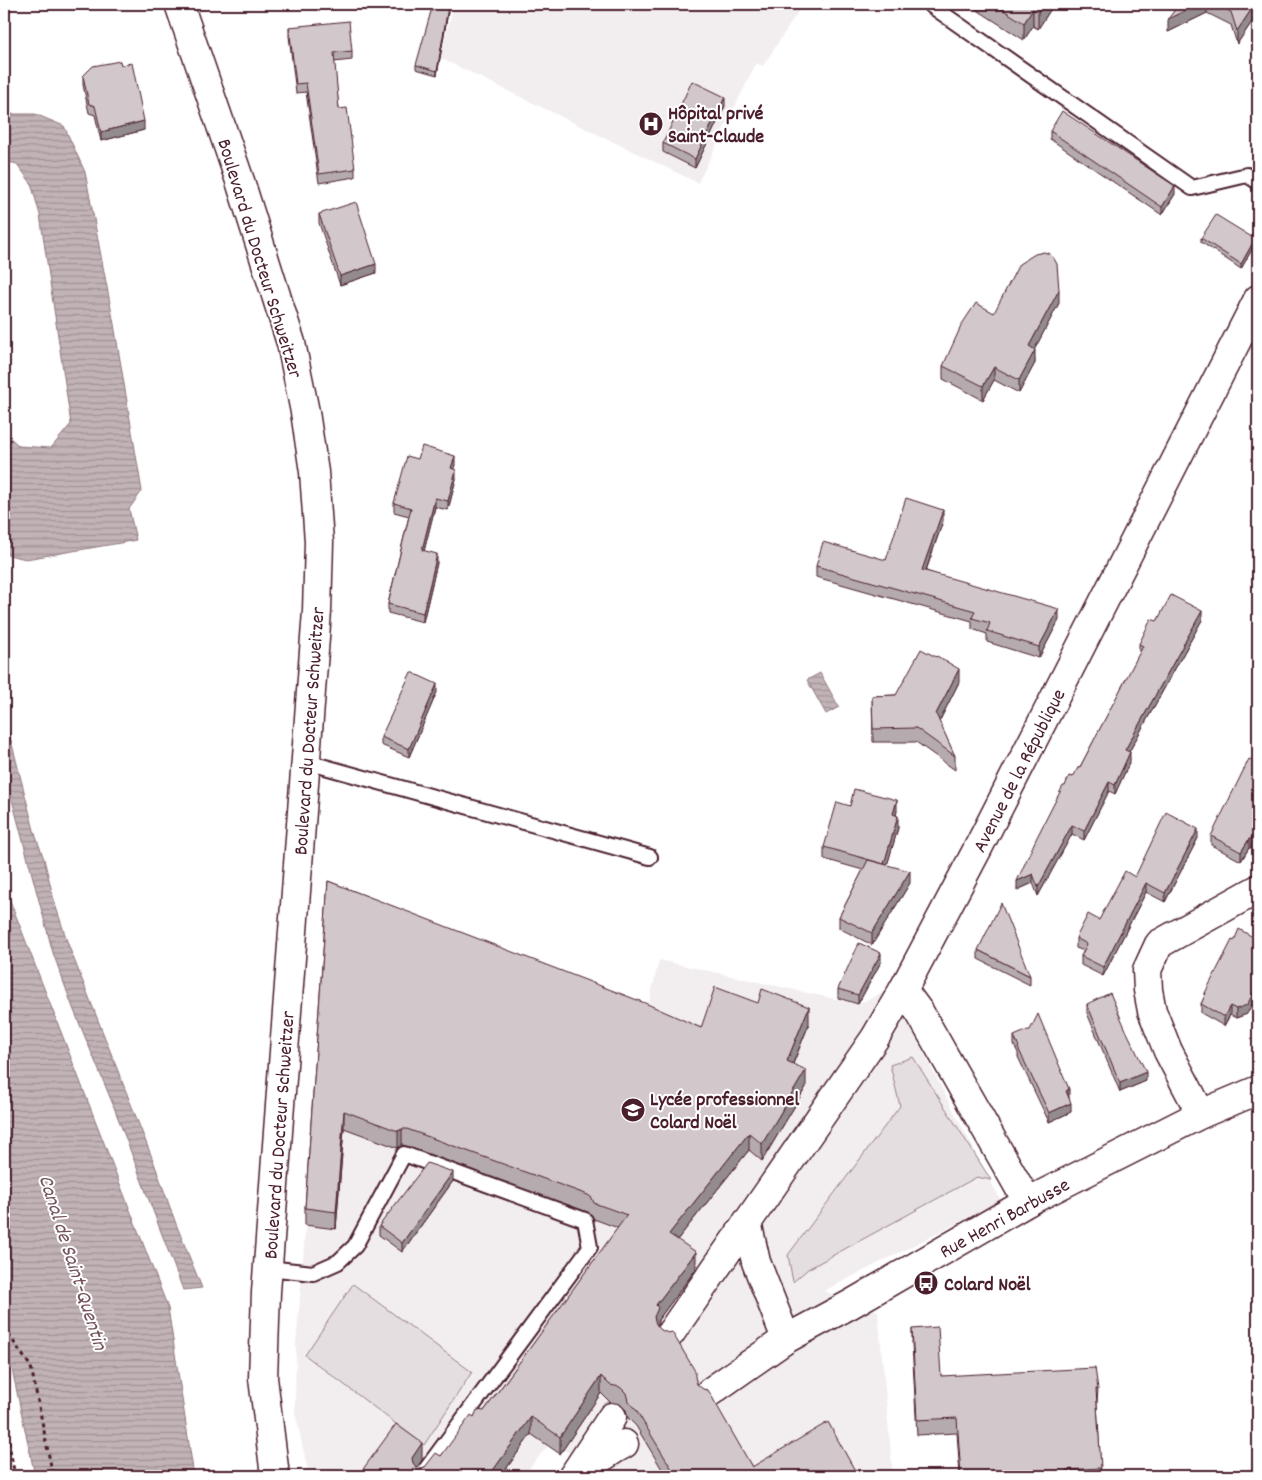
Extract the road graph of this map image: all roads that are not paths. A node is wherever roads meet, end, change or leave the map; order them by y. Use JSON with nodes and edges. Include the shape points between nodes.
{"nodes":[{"id":1,"x":179,"y":4,"type":"edge"},
{"id":2,"x":929,"y":4,"type":"edge"},
{"id":3,"x":1258,"y":182,"type":"edge"},
{"id":4,"x":1258,"y":299,"type":"edge"},
{"id":5,"x":306,"y":762,"type":"junction"},
{"id":6,"x":650,"y":856,"type":"dead end"},
{"id":7,"x":1258,"y":889,"type":"edge"},
{"id":8,"x":903,"y":990,"type":"junction"},
{"id":9,"x":1258,"y":1090,"type":"edge"},
{"id":10,"x":1201,"y":1114,"type":"junction"},
{"id":11,"x":1029,"y":1201,"type":"junction"},
{"id":12,"x":747,"y":1222,"type":"junction"},
{"id":13,"x":268,"y":1268,"type":"junction"},
{"id":14,"x":670,"y":1334,"type":"edge"},
{"id":15,"x":786,"y":1339,"type":"junction"},
{"id":16,"x":710,"y":1392,"type":"edge"},
{"id":17,"x":612,"y":1417,"type":"dead end"},
{"id":18,"x":624,"y":1444,"type":"dead end"},
{"id":19,"x":275,"y":1476,"type":"edge"},
{"id":20,"x":421,"y":1476,"type":"edge"},
{"id":21,"x":573,"y":1476,"type":"edge"}],
"edges":[{"from":1,"to":5,"type":"street","name":"Boulevard du Docteur Schweitzer","via":[[291,343],[305,412],[314,472],[319,542],[318,611]]},
{"from":2,"to":3,"type":"lane","via":[[1192,188],[1247,175]]},
{"from":4,"to":8,"type":"street","name":"Avenue de la République"},
{"from":5,"to":6,"type":"lane"},
{"from":5,"to":13,"type":"street","name":"Boulevard du Docteur Schweitzer"},
{"from":7,"to":10,"type":"street","via":[[1159,944],[1147,970],[1152,1012]]},
{"from":8,"to":11,"type":"street","via":[[920,1013]]},
{"from":8,"to":12,"type":"street","name":"Avenue de la République","via":[[875,1038]]},
{"from":9,"to":10,"type":"street","name":"Rue Henri Barbusse"},
{"from":10,"to":11,"type":"street","name":"Rue Henri Barbusse"},
{"from":11,"to":15,"type":"street","name":"Rue Henri Barbusse"},
{"from":12,"to":14,"type":"street","name":"Avenue de la République"},
{"from":12,"to":15,"type":"street","via":[[756,1262]]},
{"from":13,"to":19,"type":"street","name":"Boulevard du Docteur Schweitzer","via":[[263,1378]]},
{"from":13,"to":20,"type":"lane","via":[[313,1273],[338,1262],[355,1246],[404,1154],[585,1220],[590,1247]]},
{"from":15,"to":16,"type":"street","name":"Rue Henri Barbusse"},
{"from":17,"to":21,"type":"street"},
{"from":18,"to":21,"type":"street"}]}
